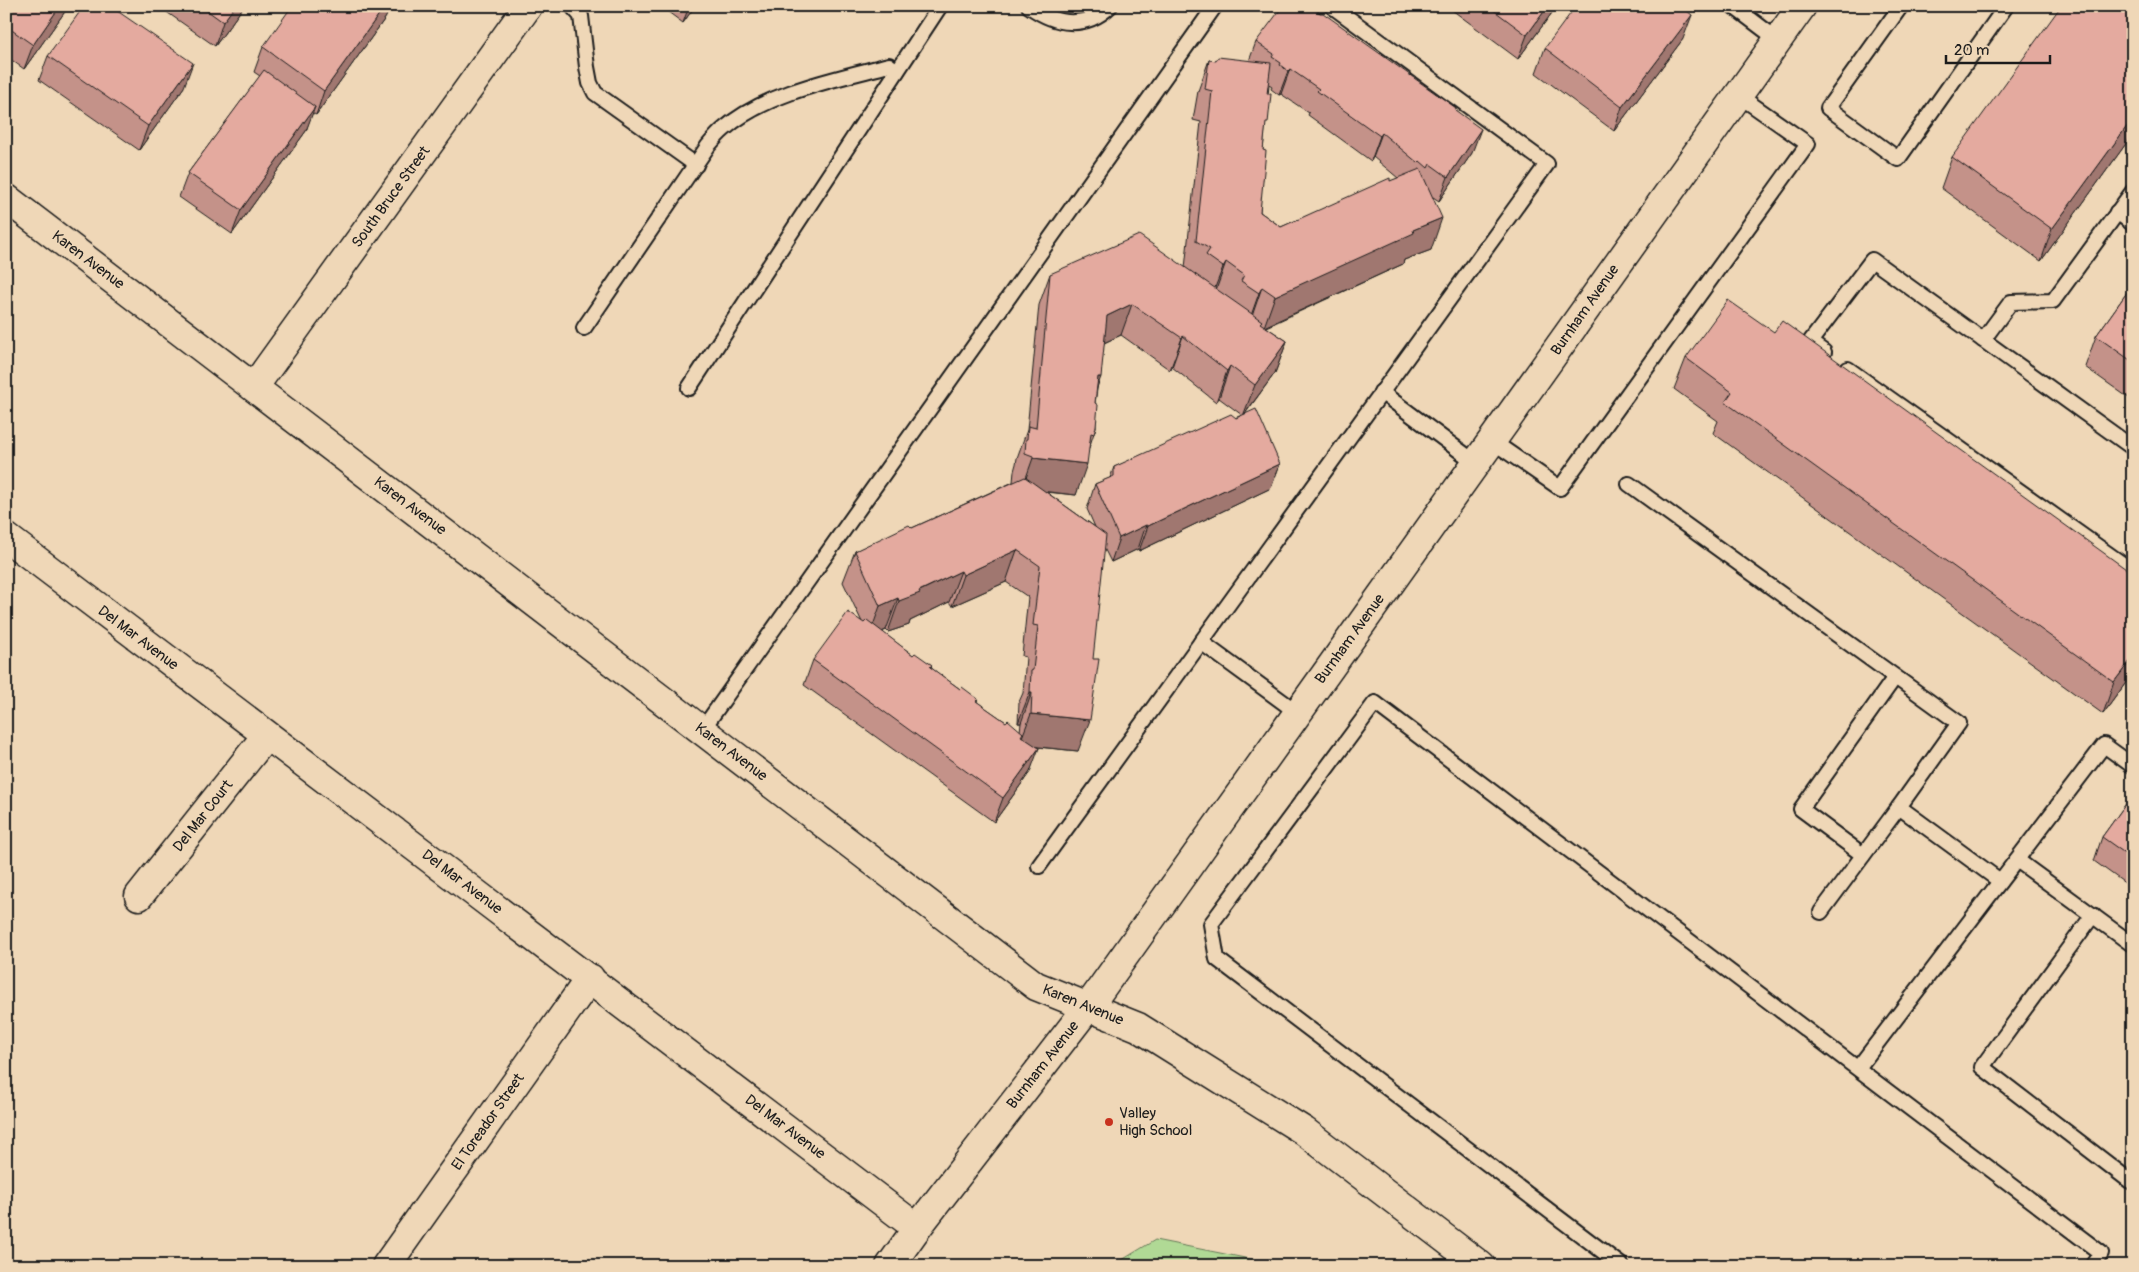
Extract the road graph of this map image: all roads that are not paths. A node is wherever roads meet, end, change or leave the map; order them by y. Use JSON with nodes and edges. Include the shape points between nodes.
{"nodes":[{"id":1,"x":528,"y":6,"type":"edge"},
{"id":2,"x":572,"y":6,"type":"edge"},
{"id":3,"x":940,"y":6,"type":"edge"},
{"id":4,"x":1029,"y":6,"type":"edge"},
{"id":5,"x":1110,"y":6,"type":"edge"},
{"id":6,"x":1215,"y":6,"type":"edge"},
{"id":7,"x":1332,"y":6,"type":"edge"},
{"id":8,"x":1733,"y":6,"type":"edge"},
{"id":9,"x":1802,"y":6,"type":"edge"},
{"id":10,"x":1902,"y":6,"type":"edge"},
{"id":11,"x":2006,"y":6,"type":"edge"},
{"id":12,"x":1778,"y":40,"type":"junction"},
{"id":13,"x":897,"y":71,"type":"junction"},
{"id":14,"x":1738,"y":96,"type":"junction"},
{"id":15,"x":696,"y":165,"type":"junction"},
{"id":16,"x":2133,"y":191,"type":"edge"},
{"id":17,"x":6,"y":198,"type":"edge"},
{"id":18,"x":2117,"y":212,"type":"junction"},
{"id":19,"x":2133,"y":224,"type":"edge"},
{"id":20,"x":584,"y":328,"type":"dead end"},
{"id":21,"x":1983,"y":340,"type":"junction"},
{"id":22,"x":254,"y":387,"type":"junction"},
{"id":23,"x":689,"y":388,"type":"dead end"},
{"id":24,"x":1381,"y":392,"type":"junction"},
{"id":25,"x":1492,"y":441,"type":"junction"},
{"id":26,"x":2133,"y":448,"type":"edge"},
{"id":27,"x":1476,"y":463,"type":"junction"},
{"id":28,"x":1629,"y":484,"type":"dead end"},
{"id":29,"x":6,"y":538,"type":"edge"},
{"id":30,"x":2133,"y":569,"type":"edge"},
{"id":31,"x":1201,"y":642,"type":"junction"},
{"id":32,"x":1895,"y":677,"type":"junction"},
{"id":33,"x":1298,"y":713,"type":"junction"},
{"id":34,"x":702,"y":730,"type":"junction"},
{"id":35,"x":266,"y":736,"type":"junction"},
{"id":36,"x":2131,"y":762,"type":"edge"},
{"id":37,"x":1899,"y":807,"type":"junction"},
{"id":38,"x":1863,"y":855,"type":"junction"},
{"id":39,"x":2017,"y":860,"type":"junction"},
{"id":40,"x":1039,"y":866,"type":"dead end"},
{"id":41,"x":2000,"y":881,"type":"junction"},
{"id":42,"x":139,"y":896,"type":"dead end"},
{"id":43,"x":1821,"y":912,"type":"dead end"},
{"id":44,"x":2092,"y":915,"type":"junction"},
{"id":45,"x":2133,"y":945,"type":"edge"},
{"id":46,"x":590,"y":978,"type":"junction"},
{"id":47,"x":1088,"y":1007,"type":"junction"},
{"id":48,"x":1858,"y":1068,"type":"junction"},
{"id":49,"x":2133,"y":1178,"type":"edge"},
{"id":50,"x":917,"y":1228,"type":"junction"},
{"id":51,"x":386,"y":1266,"type":"edge"},
{"id":52,"x":890,"y":1266,"type":"edge"},
{"id":53,"x":1481,"y":1266,"type":"edge"},
{"id":54,"x":1622,"y":1266,"type":"edge"},
{"id":55,"x":2092,"y":1266,"type":"edge"}],
"edges":[{"from":1,"to":22,"type":"street","name":"South Bruce Street"},
{"from":2,"to":15,"type":"lane","via":[[581,16],[587,67],[595,93]]},
{"from":3,"to":13,"type":"lane"},
{"from":4,"to":5,"type":"lane","via":[[1059,22],[1082,22],[1101,15]]},
{"from":6,"to":34,"type":"lane"},
{"from":7,"to":24,"type":"lane","via":[[1547,164]]},
{"from":8,"to":12,"type":"lane"},
{"from":9,"to":12,"type":"street","name":"Burnham Avenue"},
{"from":10,"to":11,"type":"lane","via":[[1828,108],[1898,159]]},
{"from":12,"to":14,"type":"street","name":"Burnham Avenue"},
{"from":13,"to":15,"type":"lane","via":[[889,65],[811,85],[755,109],[724,128]]},
{"from":13,"to":23,"type":"lane"},
{"from":14,"to":25,"type":"street","name":"Burnham Avenue"},
{"from":14,"to":25,"type":"lane","via":[[1808,144],[1560,488]]},
{"from":15,"to":20,"type":"lane"},
{"from":16,"to":18,"type":"lane"},
{"from":17,"to":22,"type":"street","name":"Karen Avenue"},
{"from":18,"to":19,"type":"lane"},
{"from":18,"to":21,"type":"lane","via":[[2052,301],[2011,302]]},
{"from":21,"to":26,"type":"lane"},
{"from":21,"to":30,"type":"lane","via":[[1872,260],[1810,342]]},
{"from":22,"to":34,"type":"street","name":"Karen Avenue"},
{"from":24,"to":27,"type":"lane"},
{"from":24,"to":31,"type":"lane"},
{"from":25,"to":27,"type":"street","name":"Burnham Avenue"},
{"from":27,"to":33,"type":"street","name":"Burnham Avenue"},
{"from":28,"to":32,"type":"lane"},
{"from":29,"to":35,"type":"street","name":"Del Mar Avenue"},
{"from":31,"to":33,"type":"lane"},
{"from":31,"to":40,"type":"lane"},
{"from":32,"to":37,"type":"lane","via":[[1959,723]]},
{"from":32,"to":38,"type":"lane","via":[[1801,809]]},
{"from":33,"to":47,"type":"street","name":"Burnham Avenue"},
{"from":34,"to":47,"type":"street","name":"Karen Avenue","via":[[1036,986]]},
{"from":35,"to":42,"type":"street","name":"Del Mar Court"},
{"from":35,"to":46,"type":"street","name":"Del Mar Avenue"},
{"from":36,"to":39,"type":"lane","via":[[2104,746]]},
{"from":37,"to":38,"type":"lane"},
{"from":37,"to":41,"type":"lane"},
{"from":38,"to":43,"type":"lane"},
{"from":39,"to":41,"type":"lane"},
{"from":39,"to":44,"type":"lane"},
{"from":41,"to":48,"type":"lane"},
{"from":44,"to":45,"type":"lane"},
{"from":44,"to":49,"type":"lane","via":[[1982,1067],[2130,1181]]},
{"from":46,"to":50,"type":"street","name":"Del Mar Avenue"},
{"from":46,"to":51,"type":"street","name":"El Toreador Street"},
{"from":47,"to":50,"type":"street","name":"Burnham Avenue"},
{"from":47,"to":53,"type":"street","name":"Karen Avenue","via":[[1138,1027],[1304,1131]]},
{"from":48,"to":54,"type":"lane","via":[[1376,702],[1211,924],[1217,959]]},
{"from":48,"to":55,"type":"lane","via":[[2101,1253]]},
{"from":50,"to":52,"type":"street","name":"Burnham Avenue"}]}
